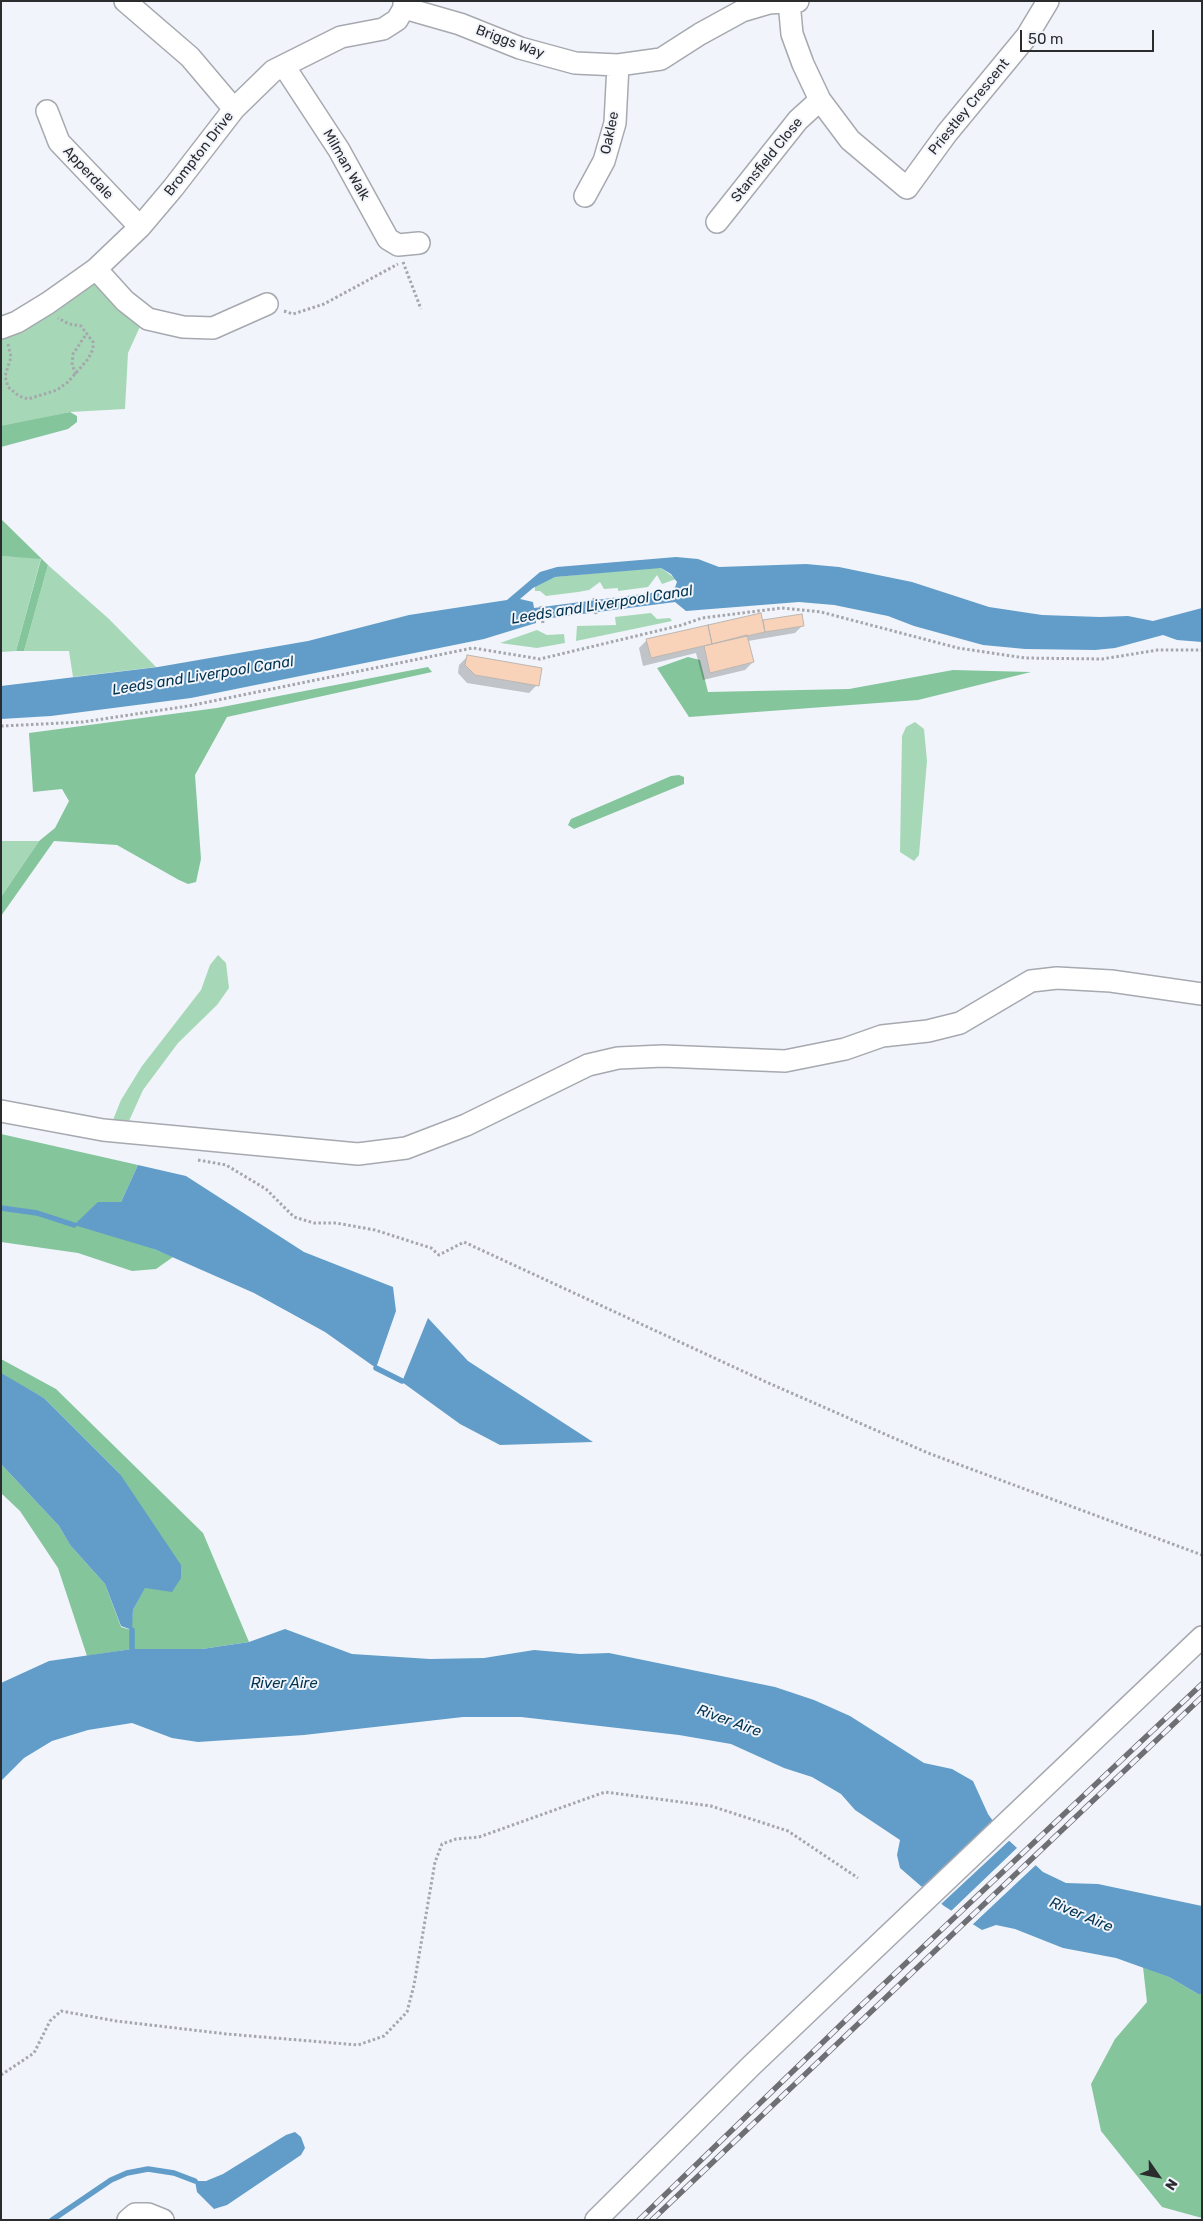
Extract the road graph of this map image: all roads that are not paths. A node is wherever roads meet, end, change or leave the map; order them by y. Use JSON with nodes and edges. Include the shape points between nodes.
{"nodes":[{"id":1,"x":125,"y":1,"type":"edge"},
{"id":2,"x":1048,"y":1,"type":"edge"},
{"id":3,"x":793,"y":2,"type":"edge"},
{"id":4,"x":404,"y":5,"type":"edge"},
{"id":5,"x":739,"y":6,"type":"edge"},
{"id":6,"x":618,"y":65,"type":"junction"},
{"id":7,"x":284,"y":66,"type":"junction"},
{"id":8,"x":820,"y":100,"type":"junction"},
{"id":9,"x":234,"y":109,"type":"junction"},
{"id":10,"x":47,"y":111,"type":"dead end"},
{"id":11,"x":585,"y":196,"type":"dead end"},
{"id":12,"x":717,"y":222,"type":"dead end"},
{"id":13,"x":140,"y":227,"type":"junction"},
{"id":14,"x":407,"y":249,"type":"road end"},
{"id":15,"x":96,"y":269,"type":"junction"},
{"id":16,"x":267,"y":304,"type":"road end"},
{"id":17,"x":3,"y":333,"type":"edge"},
{"id":18,"x":1202,"y":994,"type":"edge"},
{"id":19,"x":1,"y":1111,"type":"edge"},
{"id":20,"x":1202,"y":1637,"type":"edge"},
{"id":21,"x":128,"y":2220,"type":"edge"},
{"id":22,"x":163,"y":2220,"type":"edge"},
{"id":23,"x":596,"y":2220,"type":"edge"}],
"edges":[{"from":1,"to":9,"type":"street","via":[[190,58]]},
{"from":2,"to":8,"type":"street","name":"Priestley Crescent","via":[[1027,36],[947,133],[907,188],[850,140]]},
{"from":3,"to":5,"type":"street","name":"Briggs Way"},
{"from":3,"to":8,"type":"street","via":[[792,34]]},
{"from":4,"to":6,"type":"street","name":"Briggs Way","via":[[520,48],[575,63]]},
{"from":4,"to":7,"type":"street","name":"Brompton Drive","via":[[397,20],[383,29],[341,37]]},
{"from":5,"to":6,"type":"street","name":"Briggs Way","via":[[661,59]]},
{"from":6,"to":11,"type":"street","name":"Oaklee","via":[[615,123],[604,161]]},
{"from":7,"to":9,"type":"street","name":"Brompton Drive","via":[[273,71]]},
{"from":7,"to":14,"type":"street","name":"Milman Walk","via":[[339,150],[388,239]]},
{"from":8,"to":12,"type":"street","name":"Stansfield Close","via":[[798,120]]},
{"from":9,"to":13,"type":"street","name":"Brompton Drive"},
{"from":10,"to":13,"type":"street","name":"Apperdale","via":[[59,142]]},
{"from":13,"to":15,"type":"street","name":"Brompton Drive"},
{"from":15,"to":16,"type":"street","via":[[125,301],[148,319],[184,327],[213,328]]},
{"from":15,"to":17,"type":"street","name":"Brompton Drive"},
{"from":18,"to":19,"type":"street","via":[[1111,981],[1057,978],[1031,981],[960,1023],[928,1031],[882,1036],[845,1049],[786,1061],[663,1056],[618,1058],[588,1065],[466,1125],[406,1148],[358,1154],[103,1130]]},
{"from":20,"to":23,"type":"street","via":[[752,2064]]},
{"from":21,"to":22,"type":"street","via":[[135,2214],[148,2214]]}]}
